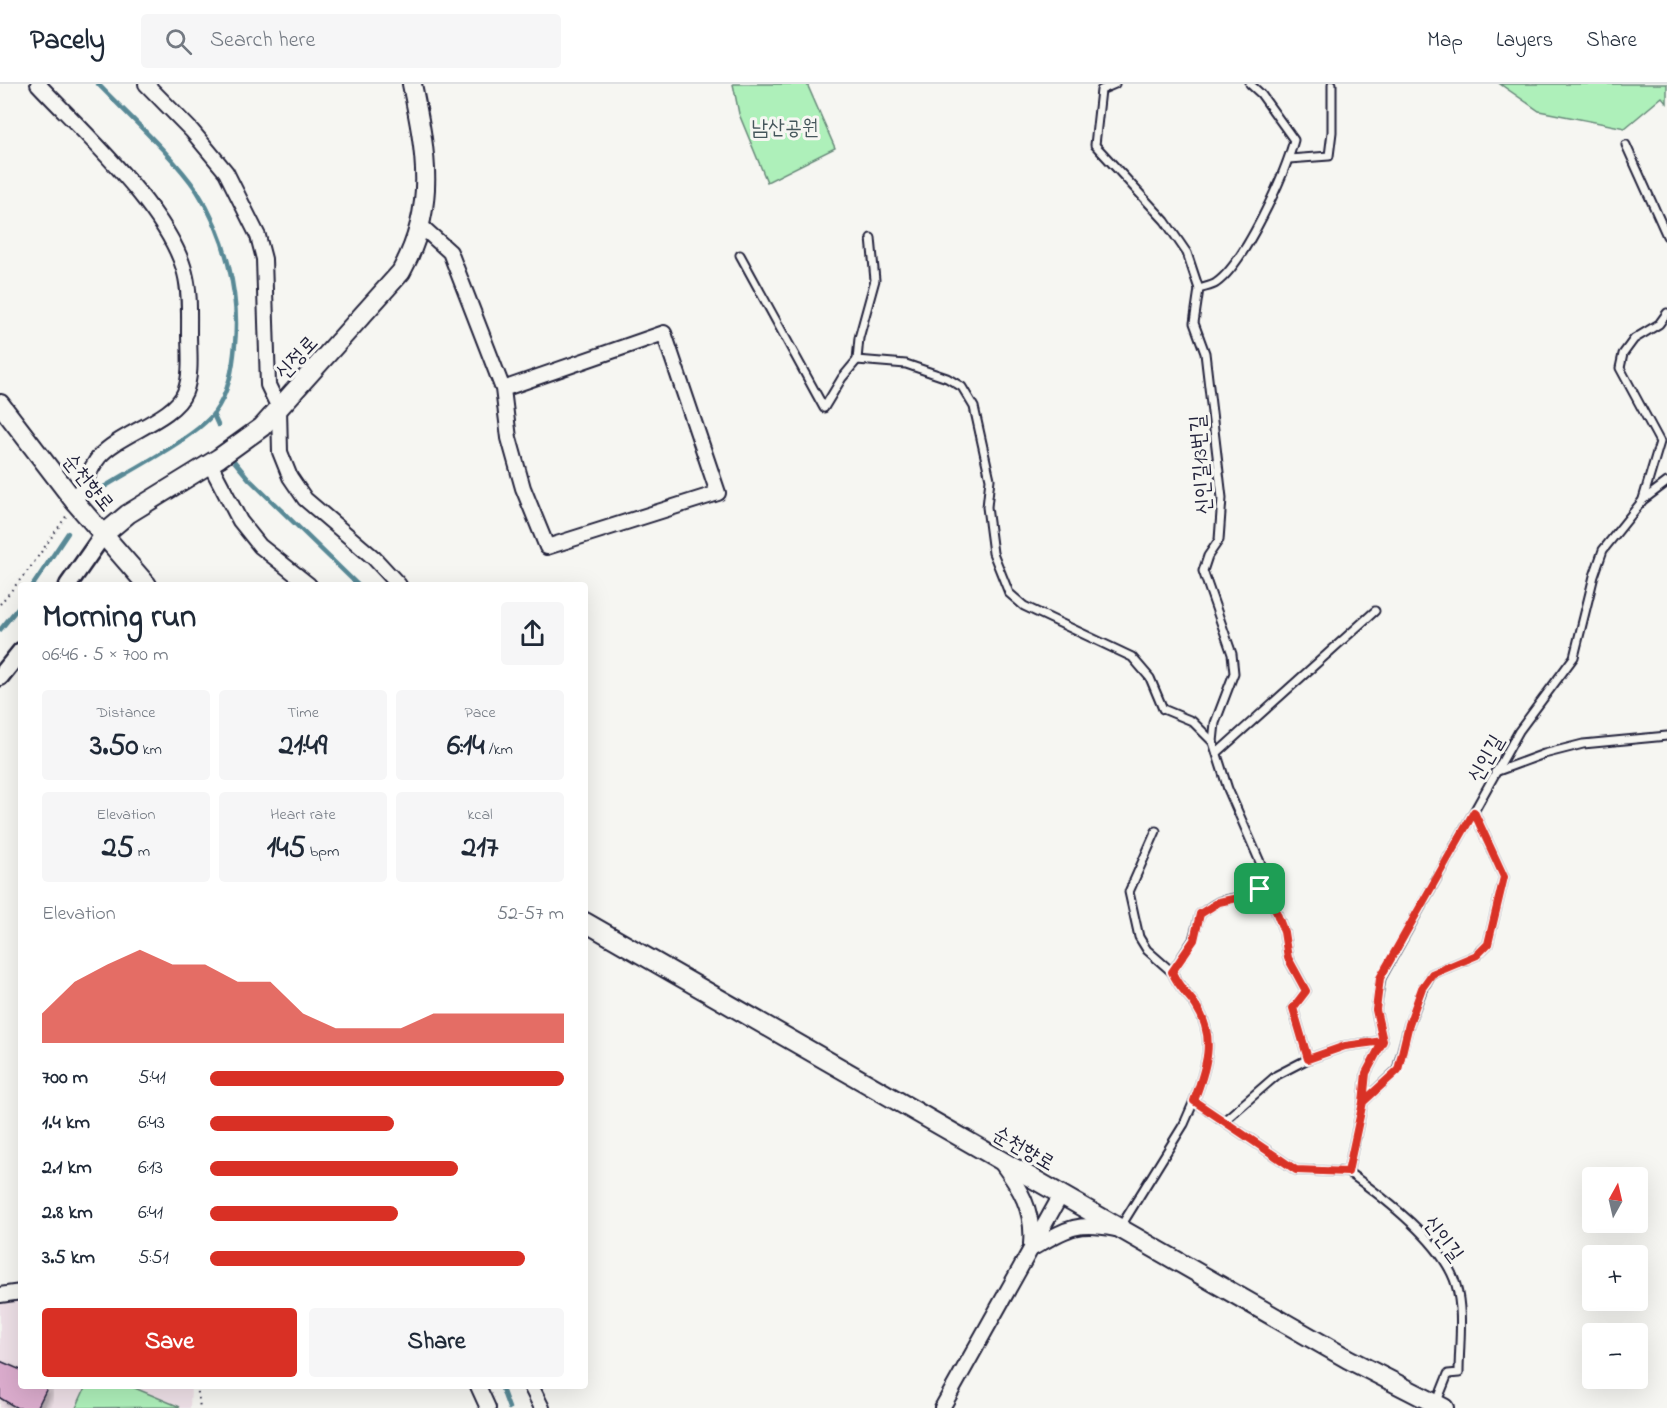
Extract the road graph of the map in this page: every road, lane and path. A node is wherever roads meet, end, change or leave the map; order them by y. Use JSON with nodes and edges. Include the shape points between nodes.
{"nodes":[{"id":1,"x":38,"y":84,"type":"edge"},
{"id":2,"x":146,"y":84,"type":"edge"},
{"id":3,"x":412,"y":84,"type":"edge"},
{"id":4,"x":1115,"y":84,"type":"edge"},
{"id":5,"x":1250,"y":84,"type":"edge"},
{"id":6,"x":1332,"y":84,"type":"edge"},
{"id":7,"x":1626,"y":144,"type":"dead end"},
{"id":8,"x":1289,"y":159,"type":"junction"},
{"id":9,"x":421,"y":226,"type":"junction"},
{"id":10,"x":1667,"y":236,"type":"edge"},
{"id":11,"x":871,"y":238,"type":"dead end"},
{"id":12,"x":741,"y":255,"type":"dead end"},
{"id":13,"x":1199,"y":289,"type":"junction"},
{"id":14,"x":1667,"y":314,"type":"edge"},
{"id":15,"x":857,"y":360,"type":"junction"},
{"id":16,"x":503,"y":389,"type":"junction"},
{"id":17,"x":0,"y":404,"type":"edge"},
{"id":18,"x":279,"y":408,"type":"junction"},
{"id":19,"x":210,"y":464,"type":"junction"},
{"id":20,"x":1667,"y":482,"type":"edge"},
{"id":21,"x":1643,"y":500,"type":"junction"},
{"id":22,"x":75,"y":502,"type":"junction"},
{"id":23,"x":103,"y":535,"type":"junction"},
{"id":24,"x":18,"y":582,"type":"edge"},
{"id":25,"x":18,"y":582,"type":"edge"},
{"id":26,"x":71,"y":582,"type":"edge"},
{"id":27,"x":144,"y":582,"type":"edge"},
{"id":28,"x":305,"y":582,"type":"edge"},
{"id":29,"x":396,"y":582,"type":"edge"},
{"id":30,"x":0,"y":604,"type":"edge"},
{"id":31,"x":1376,"y":611,"type":"dead end"},
{"id":32,"x":18,"y":655,"type":"edge"},
{"id":33,"x":0,"y":677,"type":"edge"},
{"id":34,"x":1667,"y":736,"type":"edge"},
{"id":35,"x":1213,"y":742,"type":"junction"},
{"id":36,"x":1217,"y":753,"type":"junction"},
{"id":37,"x":1495,"y":772,"type":"junction"},
{"id":38,"x":1474,"y":812,"type":"junction"},
{"id":39,"x":1156,"y":831,"type":"dead end"},
{"id":40,"x":1260,"y":889,"type":"junction"},
{"id":41,"x":588,"y":924,"type":"edge"},
{"id":42,"x":1172,"y":972,"type":"junction"},
{"id":43,"x":1383,"y":1041,"type":"junction"},
{"id":44,"x":1308,"y":1059,"type":"junction"},
{"id":45,"x":1194,"y":1101,"type":"junction"},
{"id":46,"x":1363,"y":1102,"type":"junction"},
{"id":47,"x":1224,"y":1121,"type":"junction"},
{"id":48,"x":999,"y":1160,"type":"junction"},
{"id":49,"x":1348,"y":1172,"type":"junction"},
{"id":50,"x":1061,"y":1195,"type":"junction"},
{"id":51,"x":1122,"y":1230,"type":"junction"},
{"id":52,"x":1031,"y":1249,"type":"junction"},
{"id":53,"x":18,"y":1292,"type":"edge"},
{"id":54,"x":0,"y":1295,"type":"edge"},
{"id":55,"x":197,"y":1389,"type":"edge"},
{"id":56,"x":479,"y":1389,"type":"edge"},
{"id":57,"x":532,"y":1389,"type":"edge"},
{"id":58,"x":1440,"y":1406,"type":"edge"},
{"id":59,"x":200,"y":1408,"type":"edge"},
{"id":60,"x":488,"y":1408,"type":"edge"},
{"id":61,"x":542,"y":1408,"type":"edge"},
{"id":62,"x":942,"y":1408,"type":"edge"}],
"edges":[{"from":1,"to":22,"type":"street","via":[[154,211],[176,246],[189,304],[190,364],[185,392],[172,408],[98,458]]},
{"from":2,"to":18,"type":"street","via":[[226,172],[258,236],[264,259],[268,385]]},
{"from":3,"to":9,"type":"main road","name":"신정로","via":[[426,179]]},
{"from":4,"to":13,"type":"lane","via":[[1101,90],[1095,145],[1171,229],[1187,253]]},
{"from":5,"to":8,"type":"lane","via":[[1294,140]]},
{"from":6,"to":8,"type":"lane","via":[[1329,156]]},
{"from":7,"to":10,"type":"lane"},
{"from":8,"to":13,"type":"lane","via":[[1247,244],[1216,283]]},
{"from":9,"to":16,"type":"street","via":[[450,252]]},
{"from":9,"to":18,"type":"main road","name":"신정로","via":[[401,272]]},
{"from":11,"to":15,"type":"lane","via":[[875,280]]},
{"from":12,"to":15,"type":"lane","via":[[824,408]]},
{"from":13,"to":35,"type":"lane","name":"신인길13번길","via":[[1194,323],[1205,353],[1222,498],[1219,540],[1203,571],[1232,654],[1234,674],[1215,723]]},
{"from":14,"to":21,"type":"lane","via":[[1659,324],[1634,339],[1623,354],[1620,368],[1660,442]]},
{"from":15,"to":35,"type":"lane","via":[[906,364],[962,387],[974,407],[990,479],[987,507],[993,553],[1009,593],[1024,606],[1132,657],[1150,678],[1163,710],[1192,721]]},
{"from":16,"to":16,"type":"street","via":[[523,488],[547,547],[718,493],[664,333]]},
{"from":17,"to":22,"type":"main road","name":"순천향로"},
{"from":18,"to":19,"type":"main road","name":"신정로","via":[[262,427]]},
{"from":18,"to":29,"type":"street","via":[[280,452],[304,500],[374,558]]},
{"from":19,"to":23,"type":"main road","name":"신정로","via":[[128,514]]},
{"from":19,"to":28,"type":"street","via":[[240,521],[260,546]]},
{"from":20,"to":21,"type":"lane","name":"신인길"},
{"from":21,"to":37,"type":"lane","name":"신인길","via":[[1603,549],[1574,657],[1519,731]]},
{"from":22,"to":23,"type":"main road","name":"순천향로"},
{"from":22,"to":25,"type":"path"},
{"from":23,"to":26,"type":"street","name":"신정로"},
{"from":23,"to":27,"type":"main road","name":"순천향로"},
{"from":24,"to":30,"type":"path"},
{"from":31,"to":36,"type":"lane"},
{"from":32,"to":33,"type":"street"},
{"from":34,"to":37,"type":"lane","via":[[1583,744]]},
{"from":35,"to":36,"type":"lane"},
{"from":36,"to":40,"type":"lane","via":[[1228,789],[1267,878]]},
{"from":37,"to":38,"type":"lane","name":"신인길"},
{"from":38,"to":43,"type":"lane","name":"신인길","via":[[1380,978],[1376,1010]]},
{"from":38,"to":46,"type":"lane","via":[[1504,877],[1488,944],[1477,955],[1432,974],[1422,988],[1409,1024],[1398,1070]]},
{"from":39,"to":42,"type":"lane","via":[[1129,892],[1140,937],[1147,950]]},
{"from":40,"to":42,"type":"lane","via":[[1219,902],[1200,914],[1194,940]]},
{"from":40,"to":44,"type":"lane","via":[[1274,906],[1288,958],[1306,991],[1293,1008]]},
{"from":41,"to":48,"type":"main road","name":"순천향로"},
{"from":42,"to":45,"type":"lane","via":[[1179,989],[1196,1006],[1208,1034],[1208,1065]]},
{"from":43,"to":44,"type":"lane","via":[[1345,1046]]},
{"from":43,"to":46,"type":"lane","via":[[1366,1073]]},
{"from":44,"to":47,"type":"lane","via":[[1277,1075]]},
{"from":45,"to":47,"type":"lane"},
{"from":45,"to":51,"type":"lane"},
{"from":46,"to":49,"type":"lane"},
{"from":47,"to":49,"type":"lane","via":[[1296,1170]]},
{"from":48,"to":50,"type":"main road","name":"순천향로"},
{"from":48,"to":52,"type":"street","via":[[1020,1188],[1029,1210]]},
{"from":49,"to":58,"type":"lane","name":"신인길","via":[[1407,1218],[1448,1266],[1456,1286],[1459,1372],[1448,1374]]},
{"from":50,"to":51,"type":"main road","name":"순천향로"},
{"from":50,"to":52,"type":"street"},
{"from":51,"to":52,"type":"street","via":[[1091,1224],[1068,1228]]},
{"from":51,"to":58,"type":"main road","name":"순천향로","via":[[1348,1359]]},
{"from":52,"to":62,"type":"street"},
{"from":53,"to":54,"type":"street"},
{"from":55,"to":59,"type":"path"},
{"from":56,"to":60,"type":"street"},
{"from":57,"to":61,"type":"street"}]}
